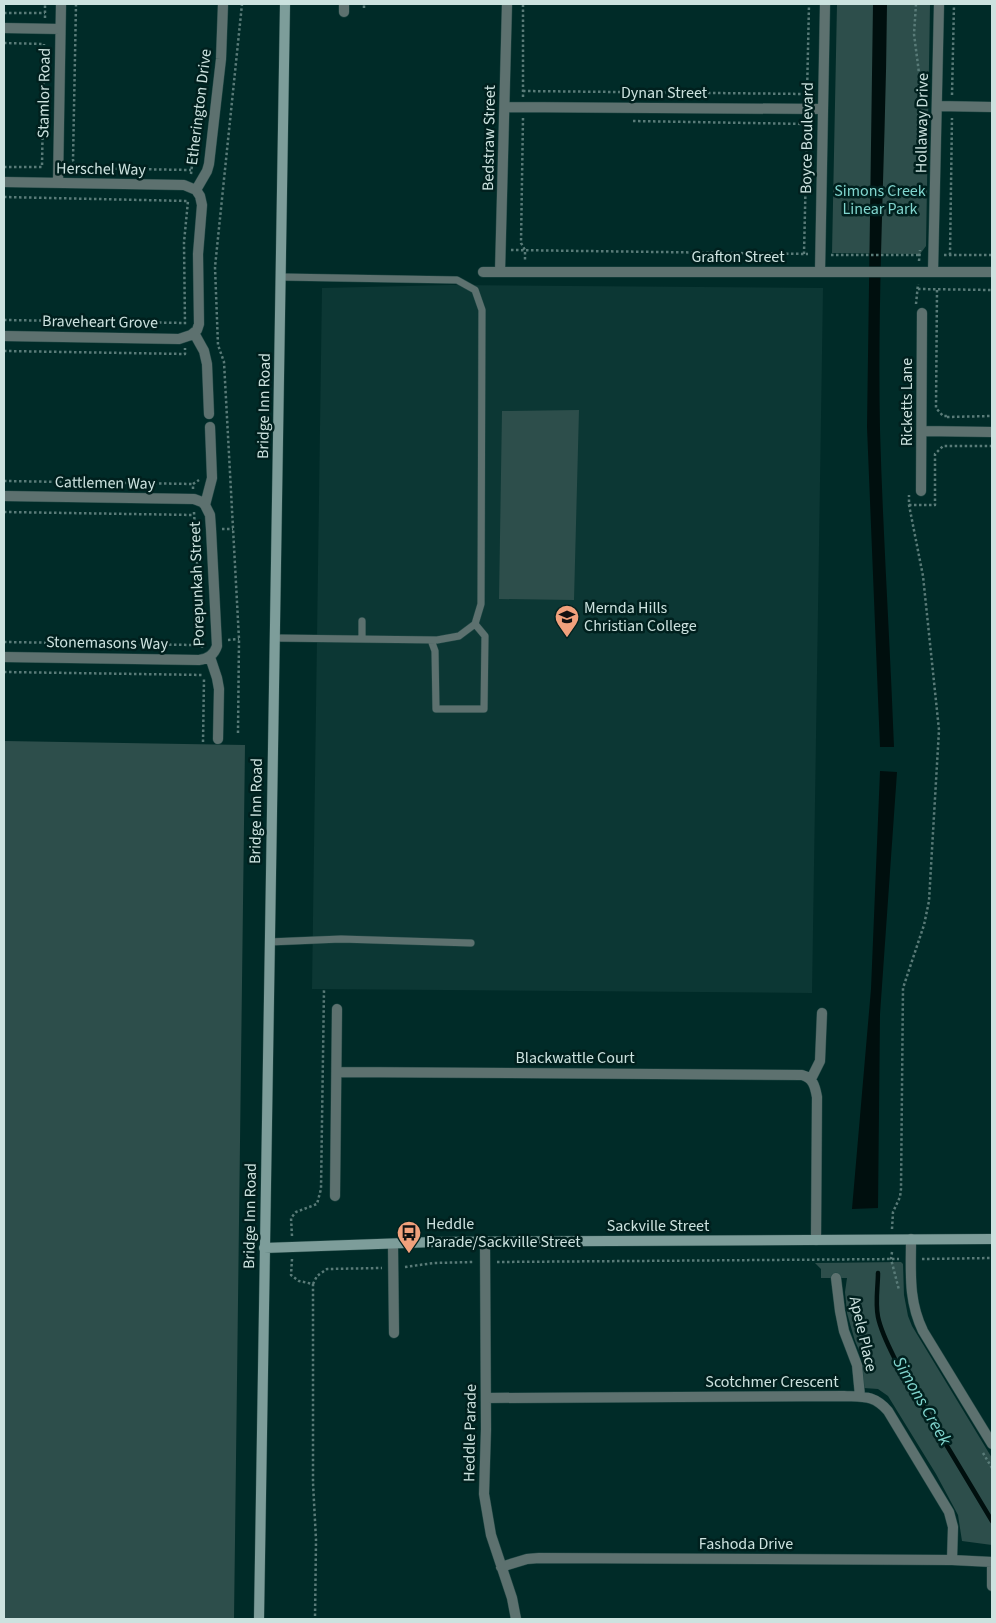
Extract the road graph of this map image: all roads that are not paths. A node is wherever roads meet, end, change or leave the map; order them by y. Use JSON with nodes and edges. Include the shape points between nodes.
{"nodes":[{"id":1,"x":60,"y":4,"type":"edge"},
{"id":2,"x":223,"y":4,"type":"edge"},
{"id":3,"x":284,"y":4,"type":"edge"},
{"id":4,"x":507,"y":4,"type":"edge"},
{"id":5,"x":825,"y":4,"type":"edge"},
{"id":6,"x":939,"y":4,"type":"edge"},
{"id":7,"x":4,"y":28,"type":"edge"},
{"id":8,"x":60,"y":29,"type":"junction"},
{"id":9,"x":937,"y":106,"type":"junction"},
{"id":10,"x":505,"y":107,"type":"junction"},
{"id":11,"x":992,"y":107,"type":"edge"},
{"id":12,"x":823,"y":109,"type":"junction"},
{"id":13,"x":4,"y":182,"type":"edge"},
{"id":14,"x":58,"y":183,"type":"junction"},
{"id":15,"x":193,"y":188,"type":"junction"},
{"id":16,"x":483,"y":272,"type":"dead end"},
{"id":17,"x":500,"y":272,"type":"junction"},
{"id":18,"x":820,"y":272,"type":"junction"},
{"id":19,"x":933,"y":272,"type":"junction"},
{"id":20,"x":992,"y":272,"type":"edge"},
{"id":21,"x":282,"y":278,"type":"junction"},
{"id":22,"x":919,"y":309,"type":"road end"},
{"id":23,"x":4,"y":336,"type":"edge"},
{"id":24,"x":189,"y":336,"type":"junction"},
{"id":25,"x":209,"y":414,"type":"dead end"},
{"id":26,"x":210,"y":427,"type":"dead end"},
{"id":27,"x":922,"y":431,"type":"junction"},
{"id":28,"x":992,"y":432,"type":"edge"},
{"id":29,"x":921,"y":491,"type":"dead end"},
{"id":30,"x":4,"y":496,"type":"edge"},
{"id":31,"x":205,"y":505,"type":"junction"},
{"id":32,"x":362,"y":621,"type":"dead end"},
{"id":33,"x":475,"y":624,"type":"junction"},
{"id":34,"x":275,"y":638,"type":"junction"},
{"id":35,"x":362,"y":639,"type":"junction"},
{"id":36,"x":431,"y":640,"type":"junction"},
{"id":37,"x":4,"y":657,"type":"edge"},
{"id":38,"x":210,"y":657,"type":"junction"},
{"id":39,"x":218,"y":739,"type":"dead end"},
{"id":40,"x":269,"y":942,"type":"junction"},
{"id":41,"x":471,"y":943,"type":"dead end"},
{"id":42,"x":337,"y":1009,"type":"dead end"},
{"id":43,"x":822,"y":1013,"type":"dead end"},
{"id":44,"x":337,"y":1072,"type":"junction"},
{"id":45,"x":811,"y":1079,"type":"junction"},
{"id":46,"x":335,"y":1196,"type":"dead end"},
{"id":47,"x":911,"y":1239,"type":"junction"},
{"id":48,"x":992,"y":1239,"type":"edge"},
{"id":49,"x":816,"y":1240,"type":"junction"},
{"id":50,"x":485,"y":1242,"type":"junction"},
{"id":51,"x":393,"y":1245,"type":"junction"},
{"id":52,"x":264,"y":1248,"type":"junction"},
{"id":53,"x":836,"y":1278,"type":"dead end"},
{"id":54,"x":394,"y":1333,"type":"dead end"},
{"id":55,"x":860,"y":1396,"type":"junction"},
{"id":56,"x":486,"y":1398,"type":"junction"},
{"id":57,"x":992,"y":1444,"type":"edge"},
{"id":58,"x":952,"y":1560,"type":"junction"},
{"id":59,"x":992,"y":1562,"type":"edge"},
{"id":60,"x":501,"y":1567,"type":"junction"},
{"id":61,"x":992,"y":1586,"type":"edge"},
{"id":62,"x":259,"y":1619,"type":"edge"},
{"id":63,"x":516,"y":1619,"type":"edge"}],
"edges":[{"from":1,"to":8,"type":"street","name":"Stamlor Road"},
{"from":2,"to":15,"type":"street","name":"Etherington Drive","via":[[221,59],[209,164]]},
{"from":3,"to":21,"type":"main road","name":"Bridge Inn Road"},
{"from":4,"to":10,"type":"street","name":"Bedstraw Street"},
{"from":5,"to":12,"type":"street","name":"Boyce Boulevard"},
{"from":6,"to":9,"type":"street","name":"Hollaway Drive"},
{"from":7,"to":8,"type":"street"},
{"from":8,"to":14,"type":"street","name":"Stamlor Road"},
{"from":9,"to":11,"type":"street"},
{"from":9,"to":19,"type":"street","name":"Hollaway Drive"},
{"from":10,"to":12,"type":"street","name":"Dynan Street"},
{"from":10,"to":17,"type":"street","name":"Bedstraw Street"},
{"from":12,"to":18,"type":"street","name":"Boyce Boulevard"},
{"from":13,"to":14,"type":"street","name":"Herschel Way"},
{"from":14,"to":15,"type":"street","name":"Herschel Way"},
{"from":15,"to":24,"type":"street","name":"Etherington Drive","via":[[202,205],[198,254],[200,317],[199,324]]},
{"from":16,"to":17,"type":"street","name":"Grafton Street"},
{"from":17,"to":18,"type":"street","name":"Grafton Street"},
{"from":18,"to":19,"type":"street","name":"Grafton Street"},
{"from":19,"to":20,"type":"street","name":"Grafton Street"},
{"from":21,"to":33,"type":"lane","via":[[457,280],[475,290],[482,310],[481,604]]},
{"from":21,"to":34,"type":"main road","name":"Bridge Inn Road"},
{"from":22,"to":27,"type":"street","name":"Ricketts Lane"},
{"from":23,"to":24,"type":"street","name":"Braveheart Grove"},
{"from":24,"to":25,"type":"street","via":[[204,351]]},
{"from":26,"to":31,"type":"street","name":"Porepunkah Street","via":[[212,478]]},
{"from":27,"to":28,"type":"street"},
{"from":27,"to":29,"type":"street","name":"Ricketts Lane"},
{"from":30,"to":31,"type":"street","name":"Cattlemen Way","via":[[194,500]]},
{"from":31,"to":38,"type":"street","name":"Porepunkah Street","via":[[210,515],[217,641],[216,651]]},
{"from":32,"to":35,"type":"lane"},
{"from":33,"to":36,"type":"lane","via":[[459,636]]},
{"from":33,"to":36,"type":"lane","via":[[485,636],[484,709],[436,708],[436,651]]},
{"from":34,"to":35,"type":"lane"},
{"from":34,"to":40,"type":"main road","name":"Bridge Inn Road"},
{"from":35,"to":36,"type":"lane"},
{"from":37,"to":38,"type":"street","name":"Stonemasons Way","via":[[199,660]]},
{"from":38,"to":39,"type":"street","name":"Porepunkah Street","via":[[219,690]]},
{"from":40,"to":41,"type":"lane","via":[[341,939]]},
{"from":40,"to":52,"type":"main road","name":"Bridge Inn Road"},
{"from":42,"to":44,"type":"street"},
{"from":43,"to":45,"type":"street","via":[[820,1061]]},
{"from":44,"to":45,"type":"street","name":"Blackwattle Court","via":[[802,1075]]},
{"from":44,"to":46,"type":"street"},
{"from":45,"to":49,"type":"street","via":[[817,1097]]},
{"from":47,"to":48,"type":"main road","name":"Sackville Street"},
{"from":47,"to":49,"type":"main road","name":"Sackville Street"},
{"from":47,"to":57,"type":"street","via":[[913,1305],[917,1318]]},
{"from":49,"to":50,"type":"main road","name":"Sackville Street"},
{"from":50,"to":51,"type":"main road","name":"Sackville Street"},
{"from":50,"to":56,"type":"street","name":"Heddle Parade"},
{"from":51,"to":52,"type":"main road","name":"Sackville Street"},
{"from":51,"to":54,"type":"street"},
{"from":52,"to":62,"type":"main road","name":"Bridge Inn Road"},
{"from":53,"to":55,"type":"street","name":"Apele Place","via":[[844,1331],[857,1366]]},
{"from":55,"to":56,"type":"street","name":"Scotchmer Crescent"},
{"from":55,"to":58,"type":"street","name":"Scotchmer Crescent","via":[[874,1399],[888,1411],[949,1512],[953,1527]]},
{"from":56,"to":60,"type":"street","name":"Heddle Parade","via":[[484,1494]]},
{"from":58,"to":59,"type":"street","name":"Fashoda Drive"},
{"from":58,"to":60,"type":"street","name":"Fashoda Drive","via":[[539,1558]]},
{"from":59,"to":61,"type":"street"},
{"from":60,"to":63,"type":"street","name":"Heddle Parade"}]}
